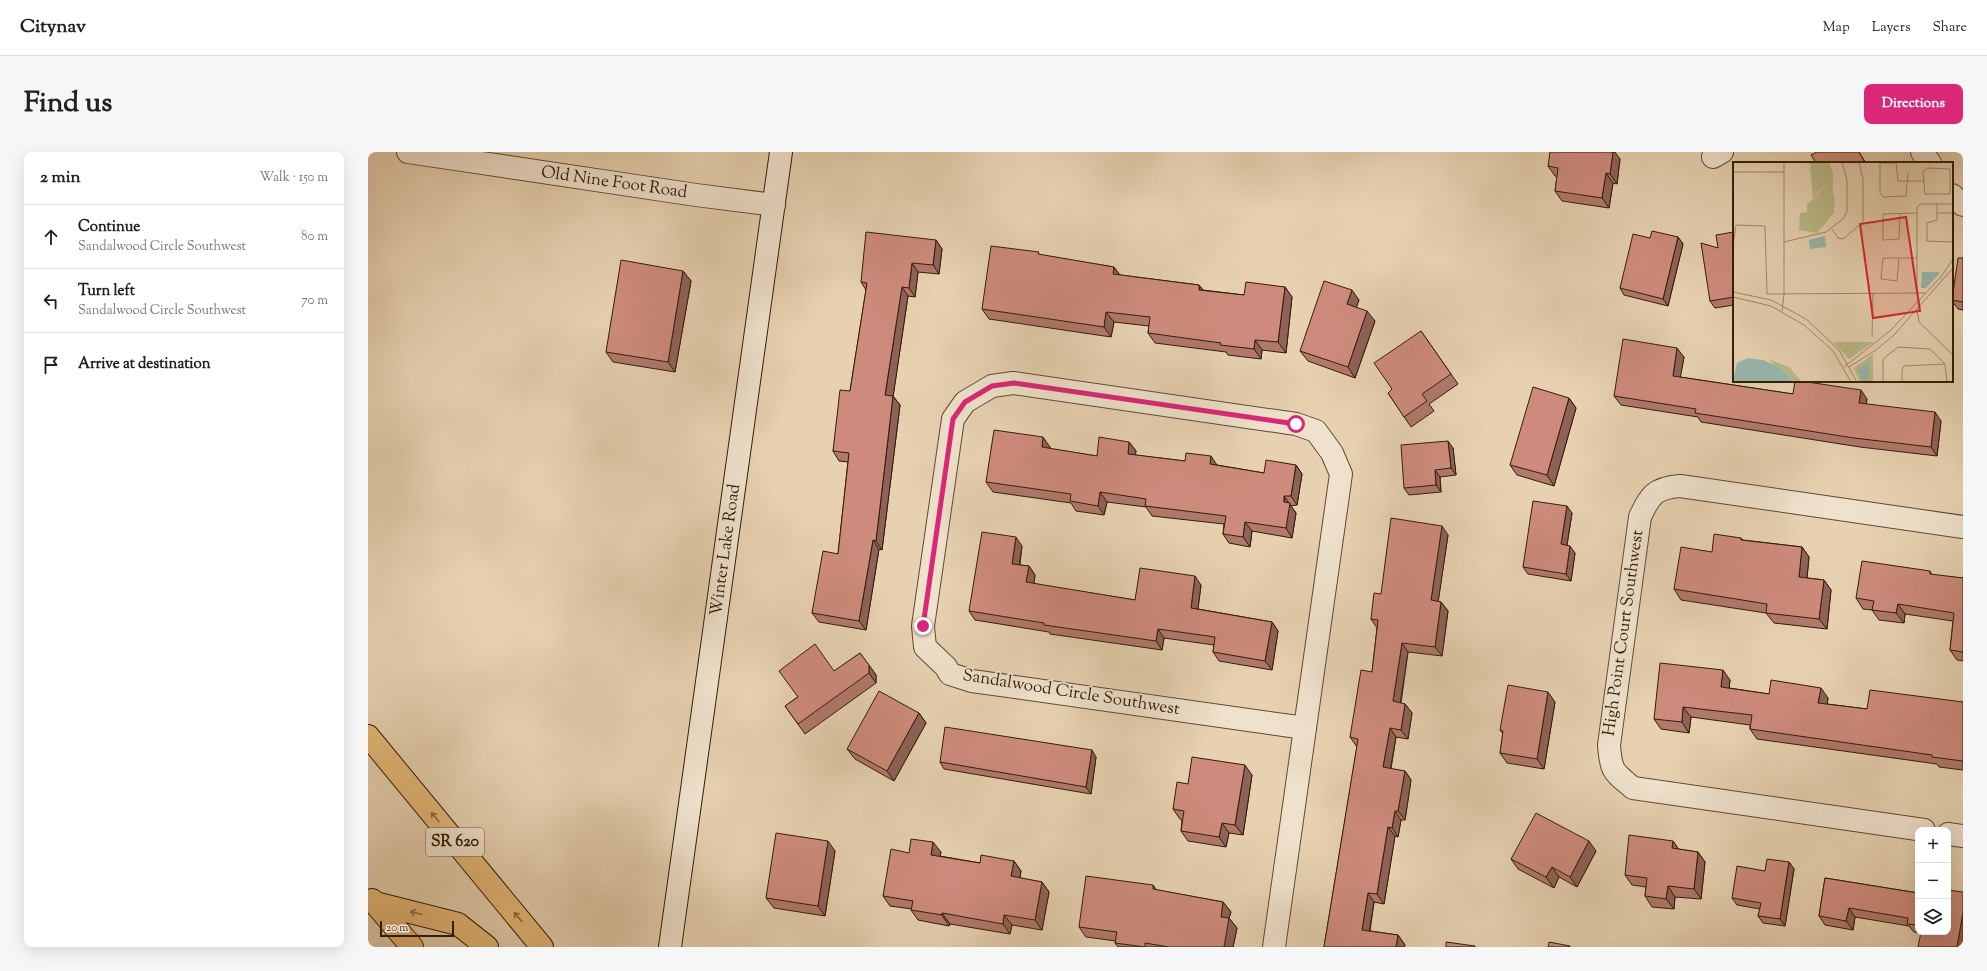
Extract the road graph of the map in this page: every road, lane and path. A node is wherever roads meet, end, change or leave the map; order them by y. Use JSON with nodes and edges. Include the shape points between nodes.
{"nodes":[{"id":1,"x":408,"y":152,"type":"edge"},
{"id":2,"x":781,"y":152,"type":"edge"},
{"id":3,"x":1922,"y":152,"type":"edge"},
{"id":4,"x":1929,"y":162,"type":"edge"},
{"id":5,"x":1953,"y":196,"type":"edge"},
{"id":6,"x":1963,"y":204,"type":"edge"},
{"id":7,"x":774,"y":205,"type":"junction"},
{"id":8,"x":1963,"y":527,"type":"edge"},
{"id":9,"x":1305,"y":728,"type":"junction"},
{"id":10,"x":368,"y":736,"type":"edge"},
{"id":11,"x":1915,"y":829,"type":"edge"},
{"id":12,"x":1951,"y":834,"type":"edge"},
{"id":13,"x":1963,"y":836,"type":"edge"},
{"id":14,"x":370,"y":900,"type":"edge"},
{"id":15,"x":412,"y":947,"type":"edge"},
{"id":16,"x":487,"y":947,"type":"edge"},
{"id":17,"x":542,"y":947,"type":"edge"},
{"id":18,"x":670,"y":947,"type":"edge"},
{"id":19,"x":1274,"y":947,"type":"edge"}],
"edges":[{"from":1,"to":7,"type":"street","name":"Old Nine Foot Road"},
{"from":2,"to":7,"type":"street","name":"Winter Lake Road"},
{"from":3,"to":4,"type":"street"},
{"from":5,"to":6,"type":"street"},
{"from":7,"to":18,"type":"street","name":"Winter Lake Road"},
{"from":8,"to":11,"type":"street","name":"High Point Court Southwest","via":[[1680,486],[1666,487],[1648,498],[1640,517],[1610,737],[1611,765],[1614,772],[1633,788]]},
{"from":9,"to":9,"type":"street","name":"Sandalwood Circle Southwest","via":[[1341,474],[1332,453],[1316,431],[1296,424],[1014,383],[992,386],[965,402],[953,419],[923,626],[925,647],[950,674],[972,681]]},
{"from":9,"to":19,"type":"street","name":"Sandalwood Circle Southwest"},
{"from":17,"to":10,"type":"main road","number":"SR 620","one_way":true},
{"from":12,"to":13,"type":"street"},
{"from":14,"to":15,"type":"main road"},
{"from":16,"to":14,"type":"main road","one_way":true,"via":[[458,924]]}]}
